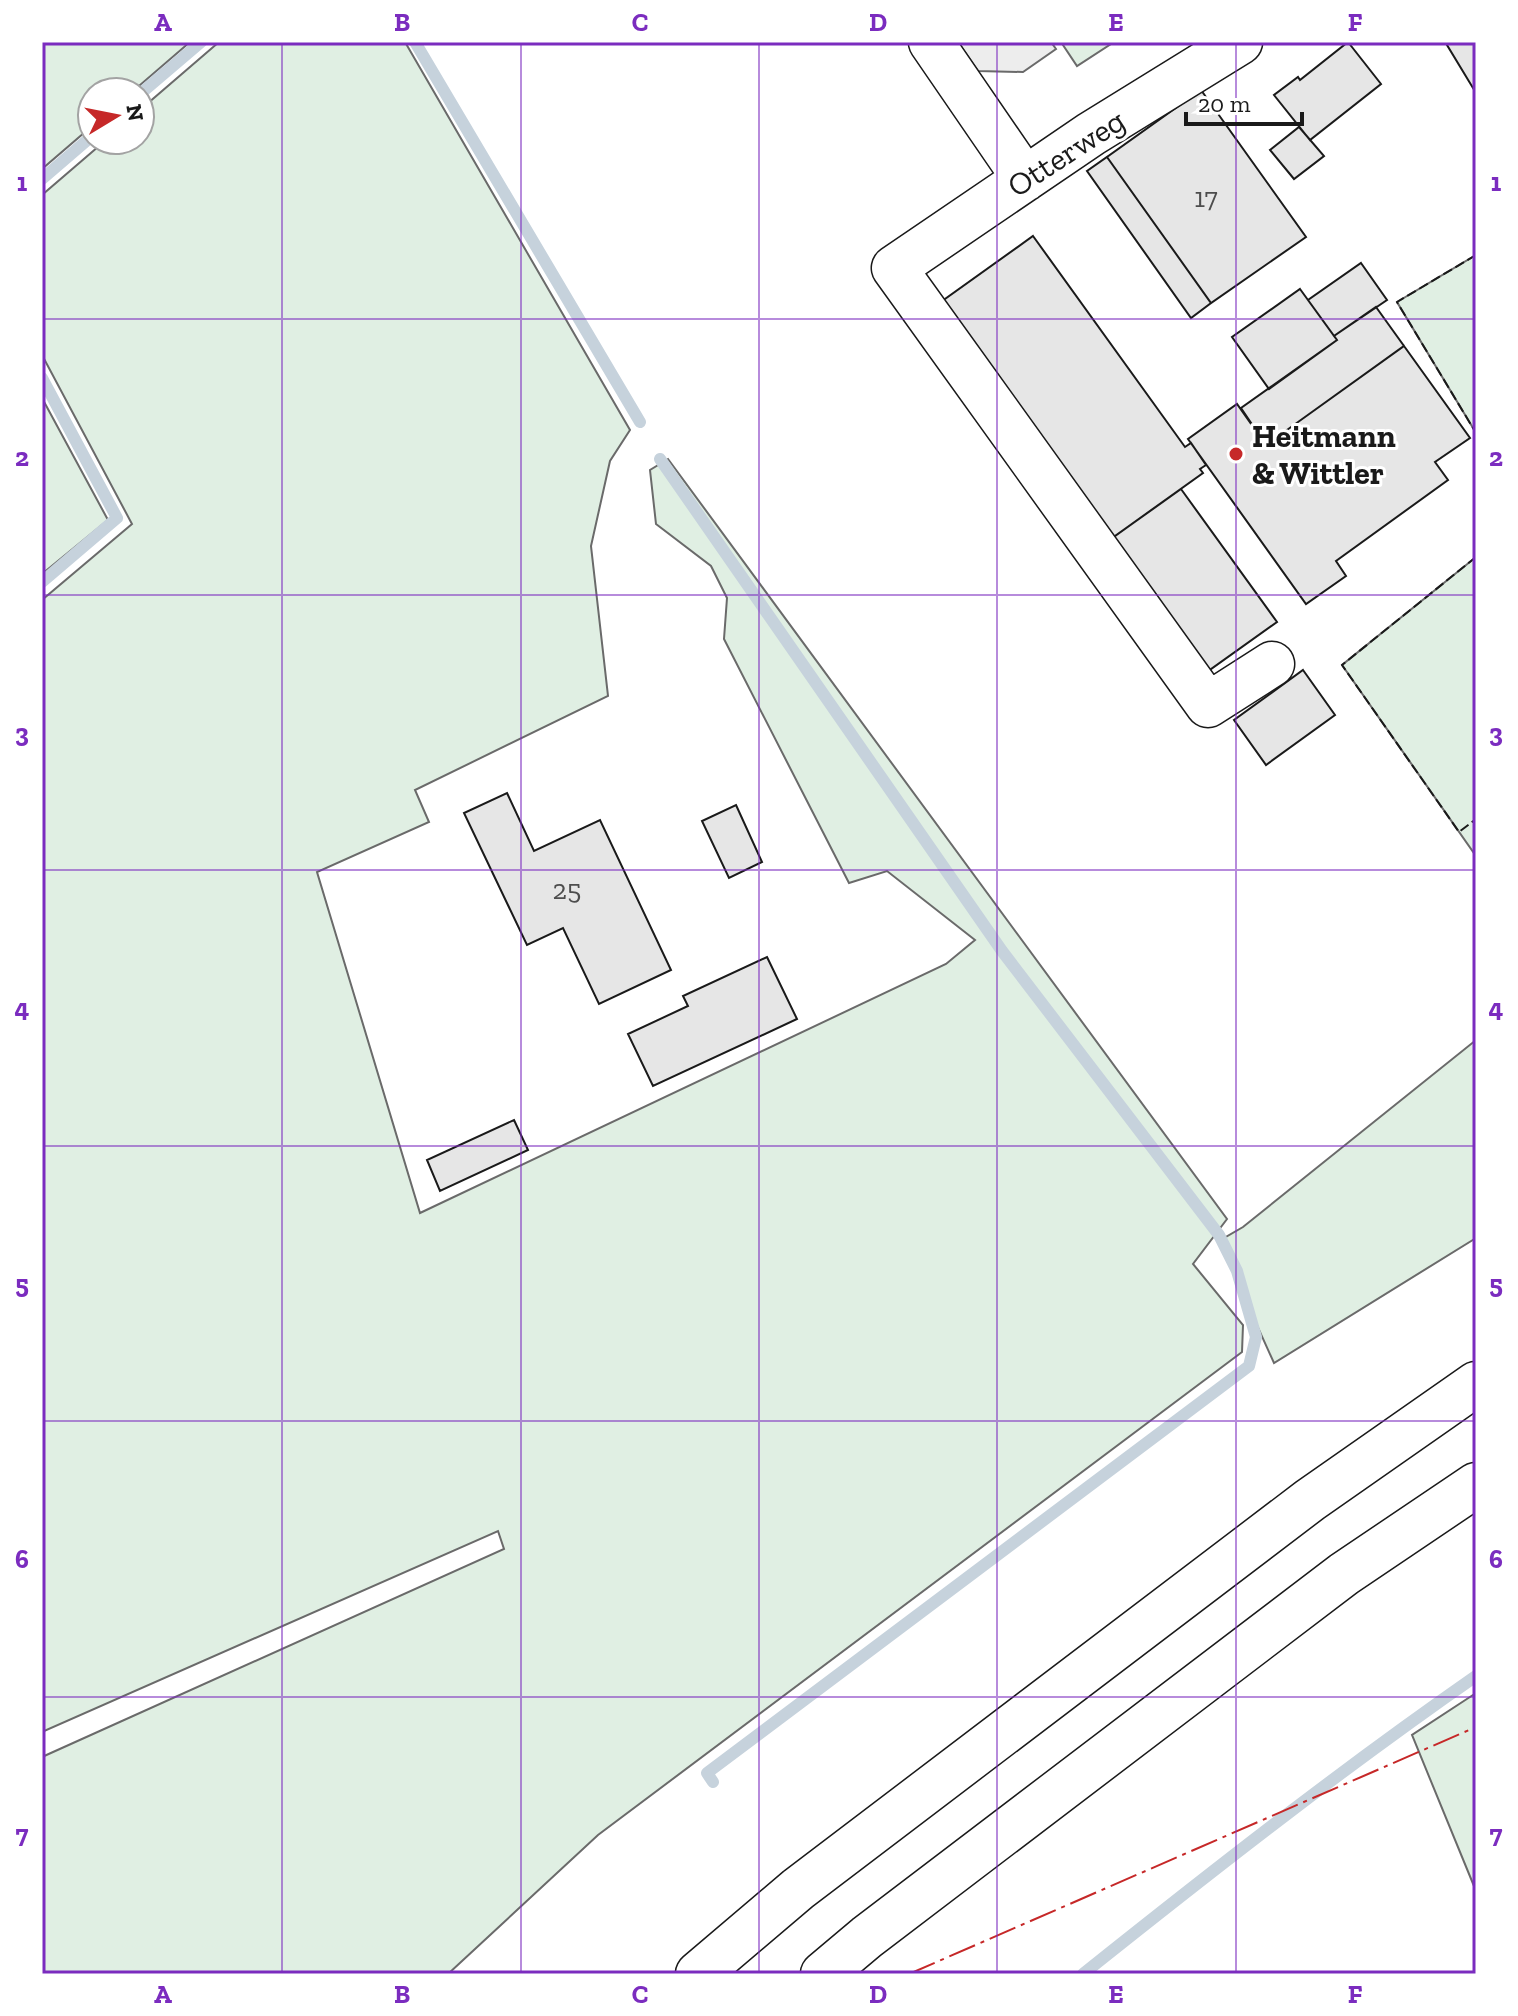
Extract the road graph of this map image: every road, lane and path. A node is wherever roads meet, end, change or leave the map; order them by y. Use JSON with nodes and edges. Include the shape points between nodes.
{"nodes":[{"id":1,"x":931,"y":42,"type":"edge"},
{"id":2,"x":1240,"y":42,"type":"edge"},
{"id":3,"x":1025,"y":179,"type":"junction"},
{"id":4,"x":1272,"y":664,"type":"dead end"},
{"id":5,"x":1476,"y":1384,"type":"edge"},
{"id":6,"x":1476,"y":1485,"type":"edge"},
{"id":7,"x":698,"y":1974,"type":"edge"},
{"id":8,"x":823,"y":1974,"type":"edge"}],
"edges":[{"from":1,"to":3,"type":"main road"},
{"from":2,"to":3,"type":"main road","name":"Otterweg"},
{"from":3,"to":4,"type":"main road","name":"Otterweg","via":[[894,268],[1208,705]]},
{"from":5,"to":7,"type":"main road","via":[[1310,1500],[810,1880]]},
{"from":6,"to":8,"type":"main road","via":[[1344,1574]]}]}
